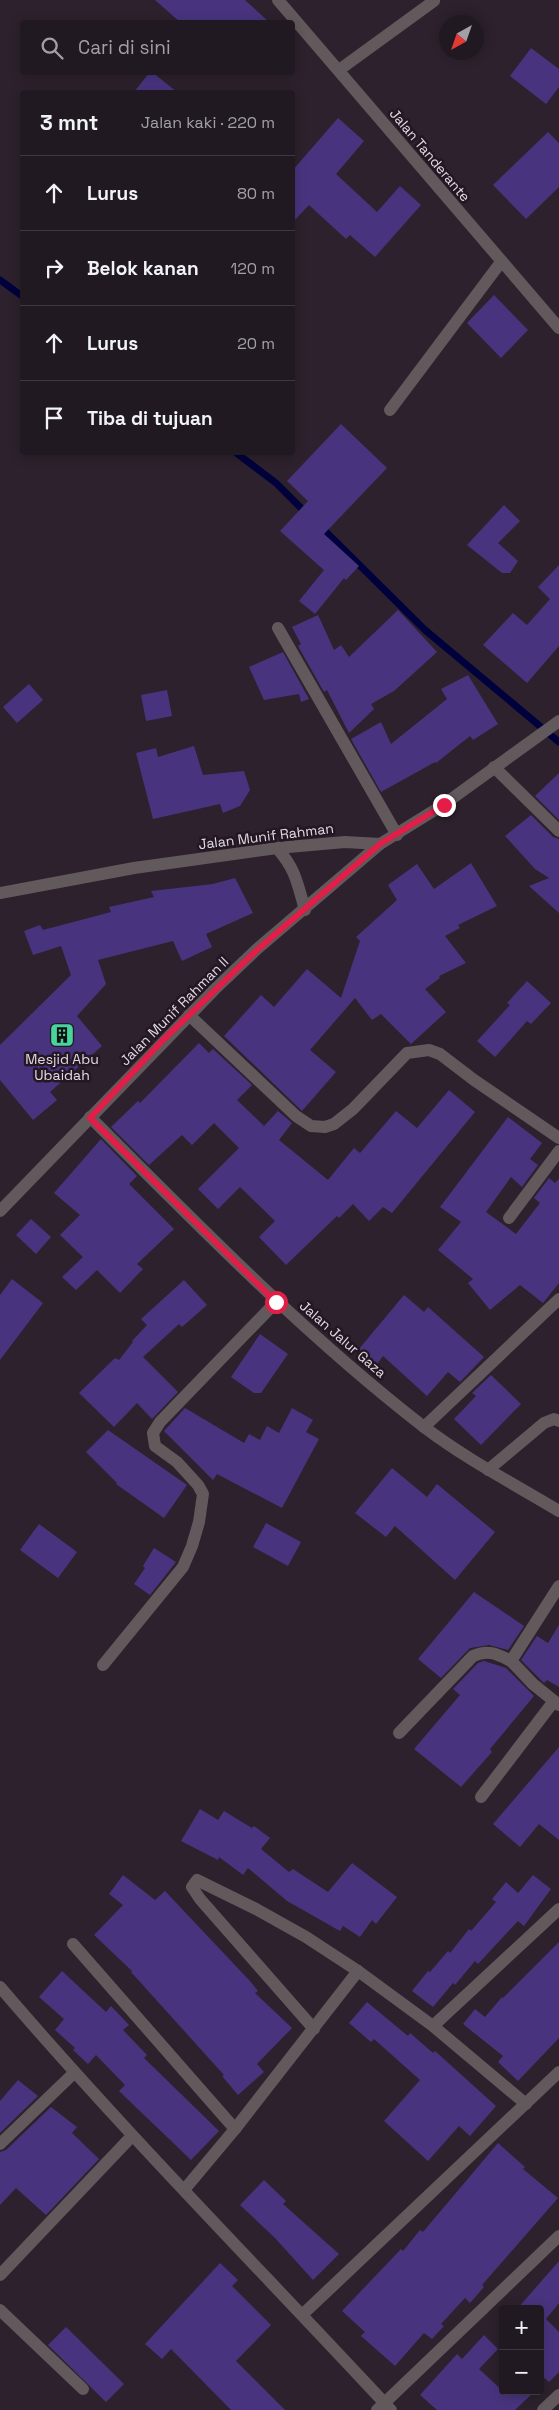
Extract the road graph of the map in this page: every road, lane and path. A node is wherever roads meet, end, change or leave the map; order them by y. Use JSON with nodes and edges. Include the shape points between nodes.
{"nodes":[{"id":1,"x":278,"y":0,"type":"edge"},
{"id":2,"x":434,"y":1,"type":"edge"},
{"id":3,"x":339,"y":70,"type":"junction"},
{"id":4,"x":501,"y":262,"type":"junction"},
{"id":5,"x":559,"y":328,"type":"edge"},
{"id":6,"x":390,"y":410,"type":"dead end"},
{"id":7,"x":278,"y":628,"type":"dead end"},
{"id":8,"x":559,"y":721,"type":"edge"},
{"id":9,"x":494,"y":767,"type":"junction"},
{"id":10,"x":559,"y":831,"type":"edge"},
{"id":11,"x":397,"y":835,"type":"junction"},
{"id":12,"x":380,"y":844,"type":"junction"},
{"id":13,"x":277,"y":848,"type":"junction"},
{"id":14,"x":0,"y":893,"type":"edge"},
{"id":15,"x":305,"y":910,"type":"junction"},
{"id":16,"x":189,"y":1015,"type":"junction"},
{"id":17,"x":90,"y":1118,"type":"junction"},
{"id":18,"x":559,"y":1138,"type":"edge"},
{"id":19,"x":559,"y":1151,"type":"edge"},
{"id":20,"x":0,"y":1211,"type":"edge"},
{"id":21,"x":509,"y":1218,"type":"dead end"},
{"id":22,"x":559,"y":1298,"type":"edge"},
{"id":23,"x":276,"y":1302,"type":"junction"},
{"id":24,"x":559,"y":1421,"type":"edge"},
{"id":25,"x":424,"y":1427,"type":"junction"},
{"id":26,"x":488,"y":1470,"type":"junction"},
{"id":27,"x":559,"y":1511,"type":"edge"},
{"id":28,"x":559,"y":1586,"type":"edge"},
{"id":29,"x":511,"y":1661,"type":"junction"},
{"id":30,"x":103,"y":1666,"type":"dead end"},
{"id":31,"x":556,"y":1703,"type":"edge"},
{"id":32,"x":399,"y":1733,"type":"dead end"},
{"id":33,"x":481,"y":1797,"type":"dead end"},
{"id":34,"x":559,"y":1909,"type":"edge"},
{"id":35,"x":73,"y":1944,"type":"dead end"},
{"id":36,"x":358,"y":1971,"type":"junction"},
{"id":37,"x":0,"y":1987,"type":"edge"},
{"id":38,"x":433,"y":2026,"type":"junction"},
{"id":39,"x":314,"y":2029,"type":"junction"},
{"id":40,"x":559,"y":2072,"type":"edge"},
{"id":41,"x":74,"y":2073,"type":"junction"},
{"id":42,"x":526,"y":2104,"type":"junction"},
{"id":43,"x":235,"y":2129,"type":"junction"},
{"id":44,"x":132,"y":2136,"type":"junction"},
{"id":45,"x":0,"y":2144,"type":"edge"},
{"id":46,"x":184,"y":2190,"type":"junction"},
{"id":47,"x":559,"y":2236,"type":"edge"},
{"id":48,"x":0,"y":2275,"type":"edge"},
{"id":49,"x":0,"y":2310,"type":"edge"},
{"id":50,"x":302,"y":2315,"type":"junction"},
{"id":51,"x":83,"y":2389,"type":"dead end"},
{"id":52,"x":559,"y":2395,"type":"edge"},
{"id":53,"x":384,"y":2408,"type":"edge"},
{"id":54,"x":543,"y":2410,"type":"edge"}],
"edges":[{"from":1,"to":3,"type":"street","name":"Jalan Tanderante"},
{"from":2,"to":3,"type":"street"},
{"from":3,"to":4,"type":"street","name":"Jalan Tanderante"},
{"from":4,"to":5,"type":"street","name":"Jalan Tanderante"},
{"from":4,"to":6,"type":"street"},
{"from":7,"to":11,"type":"street"},
{"from":8,"to":9,"type":"street"},
{"from":9,"to":10,"type":"street"},
{"from":9,"to":11,"type":"street"},
{"from":11,"to":12,"type":"street"},
{"from":12,"to":13,"type":"street","name":"Jalan Munif Rahman","via":[[345,842]]},
{"from":12,"to":15,"type":"street","name":"Jalan Munif Rahman II"},
{"from":13,"to":14,"type":"street","name":"Jalan Munif Rahman","via":[[134,868]]},
{"from":13,"to":15,"type":"street","via":[[294,872]]},
{"from":15,"to":16,"type":"street","name":"Jalan Munif Rahman II","via":[[250,956]]},
{"from":16,"to":17,"type":"street","name":"Jalan Munif Rahman II"},
{"from":16,"to":18,"type":"street","via":[[296,1116],[311,1126],[334,1124],[407,1053],[429,1050],[440,1054]]},
{"from":17,"to":20,"type":"street","name":"Jalan Munif Rahman II"},
{"from":17,"to":23,"type":"street","name":"Jalan Jalur Gaza"},
{"from":19,"to":21,"type":"street"},
{"from":22,"to":25,"type":"street"},
{"from":23,"to":25,"type":"street","name":"Jalan Jalur Gaza"},
{"from":23,"to":30,"type":"street","via":[[153,1433],[155,1446],[177,1462],[198,1485],[204,1494],[203,1505],[183,1567]]},
{"from":24,"to":26,"type":"street","via":[[554,1419],[544,1423]]},
{"from":25,"to":26,"type":"street","name":"Jalan Jalur Gaza"},
{"from":26,"to":27,"type":"street","name":"Jalan Jalur Gaza"},
{"from":28,"to":29,"type":"street"},
{"from":29,"to":31,"type":"street"},
{"from":29,"to":32,"type":"street","via":[[484,1651],[474,1656]]},
{"from":31,"to":33,"type":"street"},
{"from":34,"to":38,"type":"street"},
{"from":35,"to":43,"type":"street"},
{"from":36,"to":38,"type":"street"},
{"from":36,"to":39,"type":"street"},
{"from":36,"to":39,"type":"street","via":[[256,1908],[203,1881],[193,1882],[192,1887],[200,1899]]},
{"from":37,"to":41,"type":"street"},
{"from":38,"to":42,"type":"street"},
{"from":39,"to":43,"type":"street"},
{"from":40,"to":42,"type":"street"},
{"from":41,"to":44,"type":"street"},
{"from":41,"to":45,"type":"street"},
{"from":42,"to":50,"type":"street"},
{"from":43,"to":46,"type":"street"},
{"from":44,"to":46,"type":"street"},
{"from":44,"to":48,"type":"street"},
{"from":46,"to":50,"type":"street"},
{"from":47,"to":53,"type":"street"},
{"from":49,"to":51,"type":"street"},
{"from":50,"to":53,"type":"street"},
{"from":52,"to":54,"type":"street"}]}
